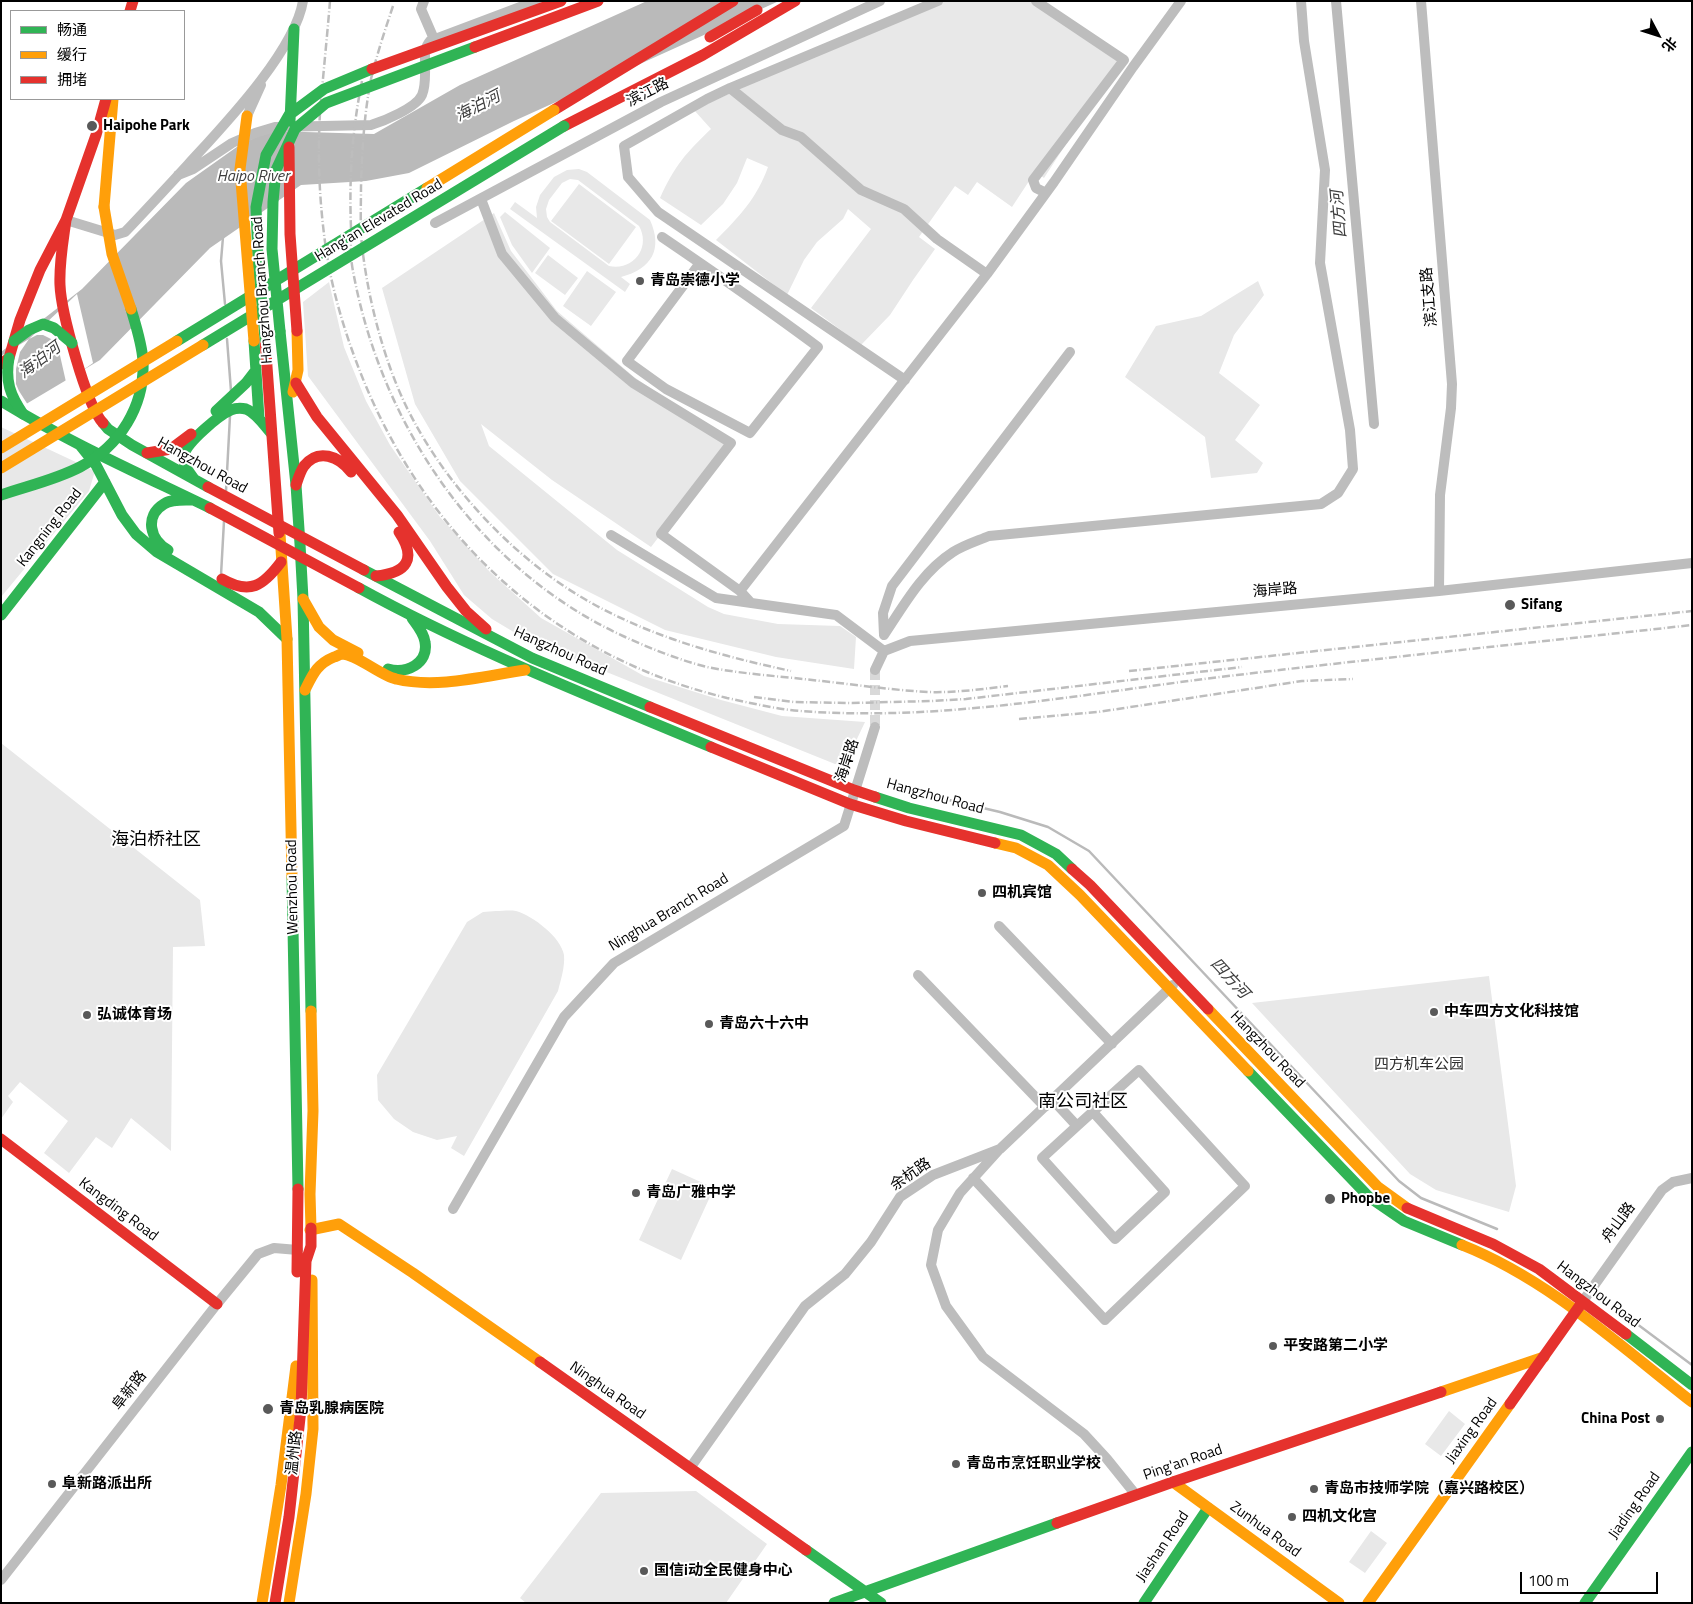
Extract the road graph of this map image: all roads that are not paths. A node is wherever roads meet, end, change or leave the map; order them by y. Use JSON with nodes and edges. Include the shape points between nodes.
{"nodes":[{"id":1,"x":303,"y":1,"type":"edge"},
{"id":2,"x":424,"y":1,"type":"edge"},
{"id":3,"x":536,"y":1,"type":"edge"},
{"id":4,"x":561,"y":1,"type":"edge"},
{"id":5,"x":598,"y":1,"type":"edge"},
{"id":6,"x":732,"y":1,"type":"edge"},
{"id":7,"x":774,"y":1,"type":"edge"},
{"id":8,"x":795,"y":1,"type":"edge"},
{"id":9,"x":880,"y":1,"type":"edge"},
{"id":10,"x":938,"y":1,"type":"edge"},
{"id":11,"x":1036,"y":1,"type":"edge"},
{"id":12,"x":1181,"y":1,"type":"edge"},
{"id":13,"x":1301,"y":1,"type":"edge"},
{"id":14,"x":1421,"y":1,"type":"edge"},
{"id":15,"x":294,"y":29,"type":"junction"},
{"id":16,"x":434,"y":39,"type":"junction"},
{"id":17,"x":265,"y":75,"type":"junction"},
{"id":18,"x":730,"y":88,"type":"junction"},
{"id":19,"x":106,"y":100,"type":"edge"},
{"id":20,"x":114,"y":100,"type":"edge"},
{"id":21,"x":247,"y":116,"type":"joint"},
{"id":22,"x":564,"y":126,"type":"junction"},
{"id":23,"x":178,"y":176,"type":"junction"},
{"id":24,"x":1046,"y":193,"type":"junction"},
{"id":25,"x":481,"y":199,"type":"junction"},
{"id":26,"x":66,"y":220,"type":"junction"},
{"id":27,"x":435,"y":223,"type":"dead end"},
{"id":28,"x":662,"y":237,"type":"dead end"},
{"id":29,"x":700,"y":263,"type":"junction"},
{"id":30,"x":987,"y":274,"type":"junction"},
{"id":31,"x":780,"y":296,"type":"junction"},
{"id":32,"x":770,"y":312,"type":"junction"},
{"id":33,"x":14,"y":342,"type":"junction"},
{"id":34,"x":72,"y":343,"type":"junction"},
{"id":35,"x":1070,"y":352,"type":"dead end"},
{"id":36,"x":5,"y":361,"type":"edge"},
{"id":37,"x":256,"y":370,"type":"junction"},
{"id":38,"x":905,"y":380,"type":"junction"},
{"id":39,"x":296,"y":383,"type":"junction"},
{"id":40,"x":1,"y":401,"type":"edge"},
{"id":41,"x":288,"y":407,"type":"junction"},
{"id":42,"x":23,"y":414,"type":"junction"},
{"id":43,"x":217,"y":415,"type":"junction"},
{"id":44,"x":259,"y":418,"type":"junction"},
{"id":45,"x":271,"y":433,"type":"junction"},
{"id":46,"x":80,"y":445,"type":"junction"},
{"id":47,"x":1,"y":448,"type":"edge"},
{"id":48,"x":148,"y":453,"type":"junction"},
{"id":49,"x":1,"y":468,"type":"edge"},
{"id":50,"x":194,"y":480,"type":"junction"},
{"id":51,"x":105,"y":482,"type":"junction"},
{"id":52,"x":296,"y":484,"type":"junction"},
{"id":53,"x":1,"y":495,"type":"edge"},
{"id":54,"x":196,"y":500,"type":"junction"},
{"id":55,"x":280,"y":534,"type":"joint"},
{"id":56,"x":611,"y":534,"type":"dead end"},
{"id":57,"x":300,"y":544,"type":"joint"},
{"id":58,"x":281,"y":562,"type":"junction"},
{"id":59,"x":1692,"y":564,"type":"edge"},
{"id":60,"x":376,"y":576,"type":"junction"},
{"id":61,"x":740,"y":591,"type":"junction"},
{"id":62,"x":1439,"y":591,"type":"junction"},
{"id":63,"x":303,"y":599,"type":"junction"},
{"id":64,"x":751,"y":603,"type":"junction"},
{"id":65,"x":1,"y":615,"type":"edge"},
{"id":66,"x":412,"y":618,"type":"junction"},
{"id":67,"x":884,"y":635,"type":"junction"},
{"id":68,"x":287,"y":640,"type":"junction"},
{"id":69,"x":501,"y":643,"type":"junction"},
{"id":70,"x":884,"y":652,"type":"junction"},
{"id":71,"x":526,"y":670,"type":"junction"},
{"id":72,"x":875,"y":670,"type":"tunnel mouth"},
{"id":73,"x":305,"y":690,"type":"junction"},
{"id":74,"x":875,"y":727,"type":"tunnel mouth"},
{"id":75,"x":854,"y":790,"type":"junction"},
{"id":76,"x":850,"y":804,"type":"junction"},
{"id":77,"x":999,"y":926,"type":"dead end"},
{"id":78,"x":918,"y":975,"type":"dead end"},
{"id":79,"x":1179,"y":979,"type":"junction"},
{"id":80,"x":1169,"y":989,"type":"junction"},
{"id":81,"x":1112,"y":1044,"type":"junction"},
{"id":82,"x":1049,"y":1103,"type":"junction"},
{"id":83,"x":1093,"y":1112,"type":"junction"},
{"id":84,"x":1077,"y":1126,"type":"junction"},
{"id":85,"x":1,"y":1139,"type":"edge"},
{"id":86,"x":1000,"y":1149,"type":"junction"},
{"id":87,"x":973,"y":1178,"type":"junction"},
{"id":88,"x":1692,"y":1178,"type":"edge"},
{"id":89,"x":453,"y":1208,"type":"dead end"},
{"id":90,"x":310,"y":1230,"type":"junction"},
{"id":91,"x":311,"y":1246,"type":"junction"},
{"id":92,"x":298,"y":1250,"type":"junction"},
{"id":93,"x":1583,"y":1301,"type":"junction"},
{"id":94,"x":217,"y":1304,"type":"junction"},
{"id":95,"x":1576,"y":1311,"type":"junction"},
{"id":96,"x":297,"y":1355,"type":"junction"},
{"id":97,"x":1544,"y":1357,"type":"junction"},
{"id":98,"x":1692,"y":1385,"type":"edge"},
{"id":99,"x":1692,"y":1402,"type":"edge"},
{"id":100,"x":301,"y":1409,"type":"junction"},
{"id":101,"x":1692,"y":1452,"type":"edge"},
{"id":102,"x":690,"y":1468,"type":"junction"},
{"id":103,"x":1173,"y":1482,"type":"junction"},
{"id":104,"x":1136,"y":1495,"type":"junction"},
{"id":105,"x":1208,"y":1508,"type":"junction"},
{"id":106,"x":1,"y":1580,"type":"edge"},
{"id":107,"x":865,"y":1592,"type":"junction"},
{"id":108,"x":262,"y":1603,"type":"edge"},
{"id":109,"x":275,"y":1603,"type":"edge"},
{"id":110,"x":289,"y":1603,"type":"edge"},
{"id":111,"x":834,"y":1603,"type":"edge"},
{"id":112,"x":881,"y":1603,"type":"edge"},
{"id":113,"x":1144,"y":1603,"type":"edge"},
{"id":114,"x":1339,"y":1603,"type":"edge"},
{"id":115,"x":1368,"y":1603,"type":"edge"},
{"id":116,"x":1585,"y":1603,"type":"edge"}],
"edges":[{"from":1,"to":15,"type":"street"},
{"from":2,"to":16,"type":"street","via":[[421,9]]},
{"from":3,"to":16,"type":"street"},
{"from":4,"to":45,"type":"main road","name":"Hangzhou Branch Road","bridge":true,"via":[[324,89],[289,115],[266,155],[256,208]]},
{"from":5,"to":41,"type":"main road","name":"Hangzhou Branch Road","bridge":true,"via":[[326,103],[295,129],[276,170],[273,202],[272,249]]},
{"from":6,"to":47,"type":"main road","name":"Hang'an Elevated Road","bridge":true},
{"from":7,"to":22,"type":"main road","name":"Hang'an Elevated Road"},
{"from":8,"to":22,"type":"main road","via":[[703,55]]},
{"from":9,"to":25,"type":"street","name":"滨江路","via":[[661,102]]},
{"from":10,"to":18,"type":"street"},
{"from":11,"to":24,"type":"street","via":[[1124,60],[1033,180],[1036,188]]},
{"from":12,"to":24,"type":"street"},
{"from":13,"to":67,"type":"street","via":[[1304,41],[1325,170],[1320,263],[1350,430],[1353,469],[1338,493],[1321,504],[989,536],[955,551],[938,563],[921,581]]},
{"from":14,"to":62,"type":"street","name":"滨江支路","via":[[1452,384],[1440,495]]},
{"from":15,"to":17,"type":"street"},
{"from":15,"to":39,"type":"main road","bridge":true,"via":[[289,175],[298,360]]},
{"from":16,"to":23,"type":"street","via":[[426,46],[421,97],[381,122],[371,125],[275,127],[232,144]]},
{"from":17,"to":21,"type":"street"},
{"from":17,"to":23,"type":"street"},
{"from":18,"to":30,"type":"street","via":[[782,130],[800,137],[861,190],[904,208],[937,239]]},
{"from":18,"to":31,"type":"street","via":[[624,146],[628,177],[658,212]]},
{"from":19,"to":26,"type":"main road"},
{"from":20,"to":53,"type":"main road","bridge":true,"via":[[104,208],[113,258],[142,344],[145,366],[137,407],[116,440],[92,461]]},
{"from":21,"to":37,"type":"main road","bridge":true,"via":[[240,169]]},
{"from":22,"to":49,"type":"main road","name":"Hang'an Elevated Road","bridge":true},
{"from":23,"to":26,"type":"street","via":[[120,235]]},
{"from":24,"to":30,"type":"street"},
{"from":25,"to":27,"type":"street","name":"滨江路"},
{"from":25,"to":61,"type":"street","via":[[502,254],[555,318],[633,383],[732,443],[661,534]]},
{"from":26,"to":33,"type":"main road","via":[[40,270]]},
{"from":26,"to":34,"type":"main road","name":"Hangzhou Road","via":[[60,258],[60,287]]},
{"from":28,"to":29,"type":"street"},
{"from":29,"to":32,"type":"street"},
{"from":29,"to":32,"type":"street","via":[[628,361],[666,389],[750,433],[818,347]]},
{"from":30,"to":38,"type":"street"},
{"from":31,"to":32,"type":"street"},
{"from":31,"to":38,"type":"street"},
{"from":33,"to":34,"type":"main road","bridge":true,"via":[[43,324],[54,328]]},
{"from":33,"to":36,"type":"main road"},
{"from":34,"to":48,"type":"main road","name":"Hangzhou Road","via":[[98,417],[108,429]]},
{"from":35,"to":67,"type":"street","via":[[892,586],[883,613]]},
{"from":36,"to":42,"type":"main road","bridge":true,"via":[[11,396]]},
{"from":37,"to":43,"type":"main road"},
{"from":37,"to":44,"type":"main road"},
{"from":38,"to":61,"type":"street"},
{"from":39,"to":41,"type":"main road"},
{"from":39,"to":69,"type":"main road","via":[[317,417],[397,516],[447,587],[466,611]]},
{"from":40,"to":42,"type":"main road","name":"Hangzhou Road"},
{"from":41,"to":52,"type":"main road","name":"Hangzhou Branch Road"},
{"from":42,"to":46,"type":"main road","name":"Hangzhou Road"},
{"from":43,"to":44,"type":"main road","via":[[235,407],[245,408]]},
{"from":43,"to":48,"type":"main road","via":[[167,452]]},
{"from":43,"to":50,"type":"main road","via":[[184,454],[186,467]]},
{"from":44,"to":45,"type":"main road"},
{"from":45,"to":55,"type":"main road","name":"Hangzhou Branch Road"},
{"from":46,"to":51,"type":"main road"},
{"from":46,"to":54,"type":"main road","name":"Hangzhou Road"},
{"from":48,"to":50,"type":"main road","name":"Hangzhou Road"},
{"from":50,"to":60,"type":"main road","name":"Hangzhou Road","bridge":true},
{"from":51,"to":65,"type":"main road","name":"Kangning Road"},
{"from":51,"to":68,"type":"main road","via":[[122,516],[145,543],[258,612]]},
{"from":52,"to":57,"type":"main road","name":"Hangzhou Branch Road"},
{"from":52,"to":60,"type":"main road","via":[[309,460],[325,456],[342,461],[408,546],[408,559],[402,570]]},
{"from":54,"to":58,"type":"main road","via":[[177,500],[158,509],[152,525],[156,542],[236,587],[251,587],[264,580]]},
{"from":54,"to":66,"type":"main road","name":"Hangzhou Road","bridge":true},
{"from":55,"to":58,"type":"main road","name":"Wenzhou Road"},
{"from":56,"to":64,"type":"street","via":[[716,598]]},
{"from":57,"to":63,"type":"main road","name":"Wenzhou Road"},
{"from":58,"to":68,"type":"main road","name":"Wenzhou Road"},
{"from":59,"to":62,"type":"street","name":"海岸路"},
{"from":60,"to":69,"type":"main road","name":"Hangzhou Road"},
{"from":61,"to":64,"type":"street"},
{"from":62,"to":70,"type":"street","name":"海岸路","via":[[910,641]]},
{"from":63,"to":66,"type":"main road","via":[[319,627],[333,640],[397,672],[406,672],[414,667],[426,649],[424,636]]},
{"from":63,"to":73,"type":"main road","name":"Wenzhou Road"},
{"from":64,"to":70,"type":"street","via":[[836,615]]},
{"from":66,"to":71,"type":"main road","name":"Hangzhou Road"},
{"from":67,"to":70,"type":"street"},
{"from":68,"to":92,"type":"main road","name":"Wenzhou Road"},
{"from":69,"to":75,"type":"main road","name":"Hangzhou Road"},
{"from":70,"to":72,"type":"street"},
{"from":71,"to":73,"type":"main road","via":[[431,684],[415,683],[394,679],[341,654],[324,661]]},
{"from":71,"to":76,"type":"main road","name":"Hangzhou Road"},
{"from":73,"to":90,"type":"main road","name":"Wenzhou Road","via":[[313,1111]]},
{"from":74,"to":75,"type":"street","name":"海岸路"},
{"from":75,"to":76,"type":"street","name":"海岸路"},
{"from":75,"to":79,"type":"main road","name":"Hangzhou Road","via":[[910,808],[1021,835],[1056,854]]},
{"from":76,"to":80,"type":"main road","name":"Hangzhou Road","via":[[906,822],[1016,848],[1048,865]]},
{"from":76,"to":89,"type":"street","name":"Ninghua Branch Road","via":[[844,826],[836,832],[614,962],[564,1017]]},
{"from":77,"to":81,"type":"street"},
{"from":78,"to":82,"type":"street"},
{"from":79,"to":80,"type":"street","name":"余杭路"},
{"from":79,"to":93,"type":"main road","name":"Hangzhou Road","via":[[1378,1187],[1398,1203],[1515,1255]]},
{"from":80,"to":81,"type":"street","name":"余杭路"},
{"from":80,"to":95,"type":"main road","name":"Hangzhou Road","via":[[1381,1206],[1414,1226],[1488,1255]]},
{"from":81,"to":82,"type":"street","name":"余杭路"},
{"from":82,"to":84,"type":"street"},
{"from":82,"to":86,"type":"street","name":"余杭路"},
{"from":83,"to":84,"type":"street"},
{"from":83,"to":84,"type":"street","via":[[1165,1192],[1115,1240],[1042,1158]]},
{"from":83,"to":87,"type":"street","via":[[1139,1070],[1245,1186],[1105,1320]]},
{"from":85,"to":94,"type":"main road","name":"Kangding Road"},
{"from":86,"to":87,"type":"street"},
{"from":86,"to":102,"type":"street","name":"余杭路","via":[[933,1175],[900,1197],[871,1242],[845,1274],[805,1306]]},
{"from":87,"to":104,"type":"street","via":[[938,1230],[931,1265],[946,1306],[983,1357],[1084,1434]]},
{"from":88,"to":93,"type":"street","name":"舟山路","via":[[1673,1182],[1662,1190]]},
{"from":90,"to":91,"type":"main road","name":"温州路"},
{"from":90,"to":102,"type":"main road","name":"Ninghua Road","via":[[340,1224]]},
{"from":91,"to":100,"type":"main road","name":"温州路","via":[[306,1261]]},
{"from":91,"to":110,"type":"main road","name":"温州路","via":[[315,1378],[312,1432],[304,1511]]},
{"from":92,"to":94,"type":"street","name":"阜新路","via":[[274,1248],[258,1254]]},
{"from":92,"to":96,"type":"main road","name":"温州路"},
{"from":93,"to":95,"type":"main road","name":"Jiaxing Road"},
{"from":93,"to":98,"type":"main road","name":"Hangzhou Road"},
{"from":94,"to":106,"type":"street","name":"阜新路"},
{"from":95,"to":97,"type":"main road","name":"Jiaxing Road"},
{"from":95,"to":99,"type":"main road","name":"Hangzhou Road"},
{"from":96,"to":100,"type":"main road","name":"温州路"},
{"from":96,"to":108,"type":"main road","name":"温州路","via":[[279,1508]]},
{"from":97,"to":103,"type":"main road","name":"Ping'an Road"},
{"from":97,"to":115,"type":"main road","name":"Jiaxing Road"},
{"from":100,"to":109,"type":"main road"},
{"from":101,"to":116,"type":"main road","name":"Jiading Road"},
{"from":102,"to":107,"type":"main road","name":"Ninghua Road"},
{"from":103,"to":104,"type":"main road","name":"Ping'an Road"},
{"from":103,"to":105,"type":"main road","name":"Zunhua Road"},
{"from":104,"to":107,"type":"main road","name":"Ping'an Road"},
{"from":105,"to":113,"type":"main road","name":"Jiashan Road"},
{"from":105,"to":114,"type":"main road","name":"Zunhua Road"},
{"from":107,"to":111,"type":"main road","name":"Ping'an Road"},
{"from":107,"to":112,"type":"main road","name":"Ninghua Road"}]}
